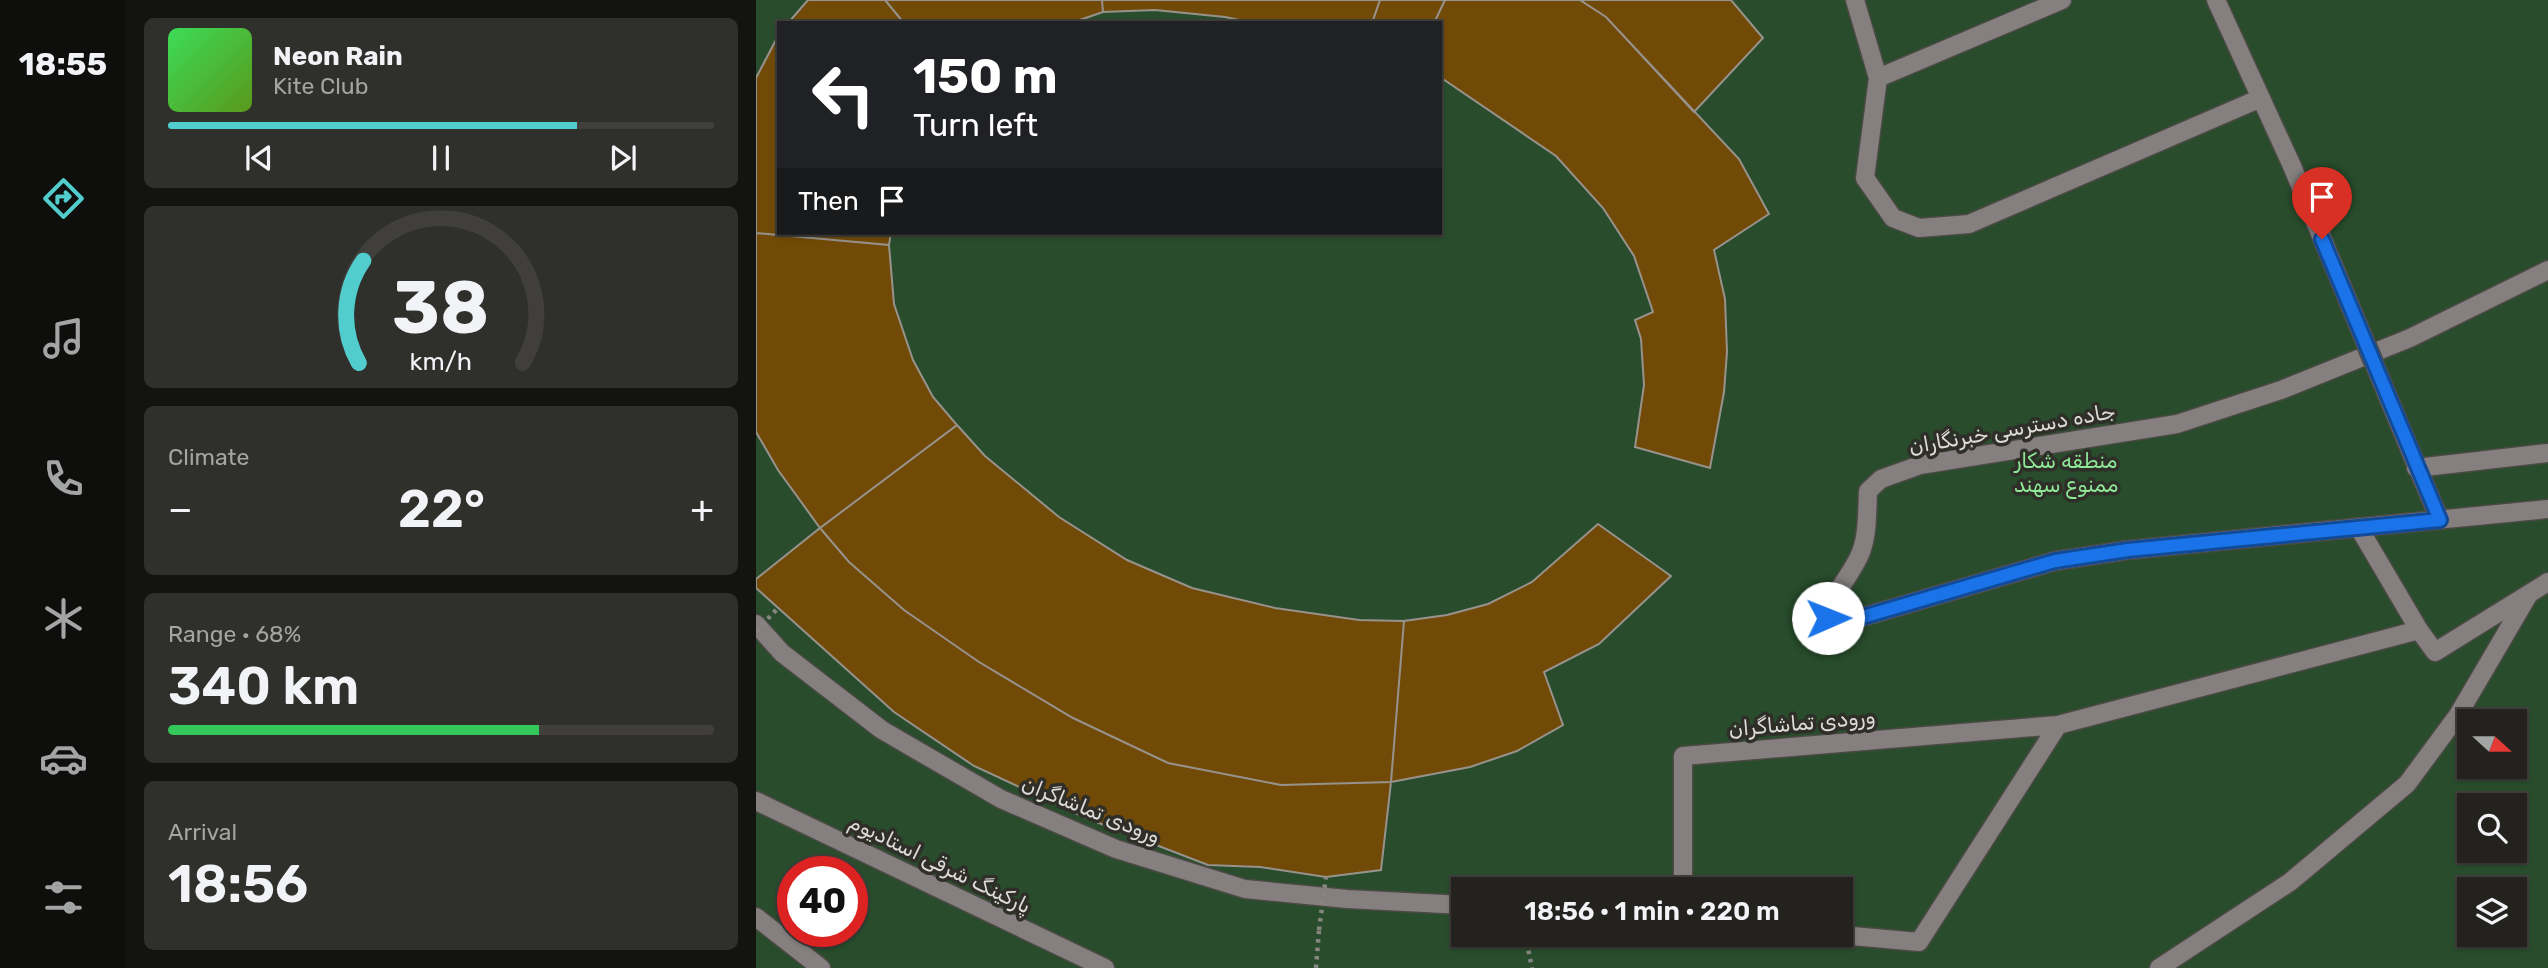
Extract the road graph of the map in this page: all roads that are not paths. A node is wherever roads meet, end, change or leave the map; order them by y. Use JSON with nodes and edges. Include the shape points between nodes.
{"nodes":[{"id":1,"x":1855,"y":0,"type":"edge"},
{"id":2,"x":2063,"y":0,"type":"edge"},
{"id":3,"x":2216,"y":0,"type":"edge"},
{"id":4,"x":1878,"y":78,"type":"junction"},
{"id":5,"x":2260,"y":97,"type":"junction"},
{"id":6,"x":2548,"y":270,"type":"edge"},
{"id":7,"x":2548,"y":453,"type":"edge"},
{"id":8,"x":2415,"y":462,"type":"junction"},
{"id":9,"x":2548,"y":509,"type":"edge"},
{"id":10,"x":2440,"y":520,"type":"junction"},
{"id":11,"x":2359,"y":528,"type":"junction"},
{"id":12,"x":2548,"y":582,"type":"edge"},
{"id":13,"x":2529,"y":594,"type":"junction"},
{"id":14,"x":756,"y":624,"type":"edge"},
{"id":15,"x":2419,"y":630,"type":"junction"},
{"id":16,"x":2058,"y":724,"type":"junction"},
{"id":17,"x":756,"y":801,"type":"edge"},
{"id":18,"x":1684,"y":877,"type":"edge"},
{"id":19,"x":1451,"y":904,"type":"edge"},
{"id":20,"x":756,"y":917,"type":"edge"},
{"id":21,"x":1853,"y":936,"type":"edge"},
{"id":22,"x":821,"y":968,"type":"edge"},
{"id":23,"x":1105,"y":968,"type":"edge"},
{"id":24,"x":2159,"y":968,"type":"edge"}],
"edges":[{"from":1,"to":4,"type":"street"},
{"from":2,"to":4,"type":"street"},
{"from":3,"to":5,"type":"street"},
{"from":4,"to":5,"type":"street","via":[[1865,178],[1893,218],[1919,228],[1969,224]]},
{"from":5,"to":8,"type":"street","bridge":true},
{"from":6,"to":11,"type":"street","name":"جاده دسترسی خبرنگاران","via":[[2410,338],[2281,390],[2177,424],[1920,465],[1881,479],[1868,491],[1862,550],[1828,618],[1842,623],[2055,561]]},
{"from":7,"to":8,"type":"street"},
{"from":8,"to":10,"type":"street"},
{"from":9,"to":10,"type":"street","name":"جاده دسترسی خبرنگاران"},
{"from":10,"to":11,"type":"street","name":"جاده دسترسی خبرنگاران"},
{"from":11,"to":15,"type":"street"},
{"from":12,"to":13,"type":"street"},
{"from":13,"to":15,"type":"street","via":[[2435,652]]},
{"from":13,"to":24,"type":"street","via":[[2458,715],[2407,784],[2290,882]]},
{"from":14,"to":19,"type":"street","name":"ورودی تماشاگران","via":[[782,653],[883,730],[1001,799],[1116,849],[1245,889]]},
{"from":15,"to":16,"type":"street","name":"ورودی تماشاگران"},
{"from":16,"to":18,"type":"street","name":"ورودی تماشاگران","via":[[1683,755]]},
{"from":16,"to":21,"type":"street","via":[[1919,942]]},
{"from":17,"to":23,"type":"street","name":"پارکینگ شرقی استادیوم"},
{"from":20,"to":22,"type":"street"}]}
